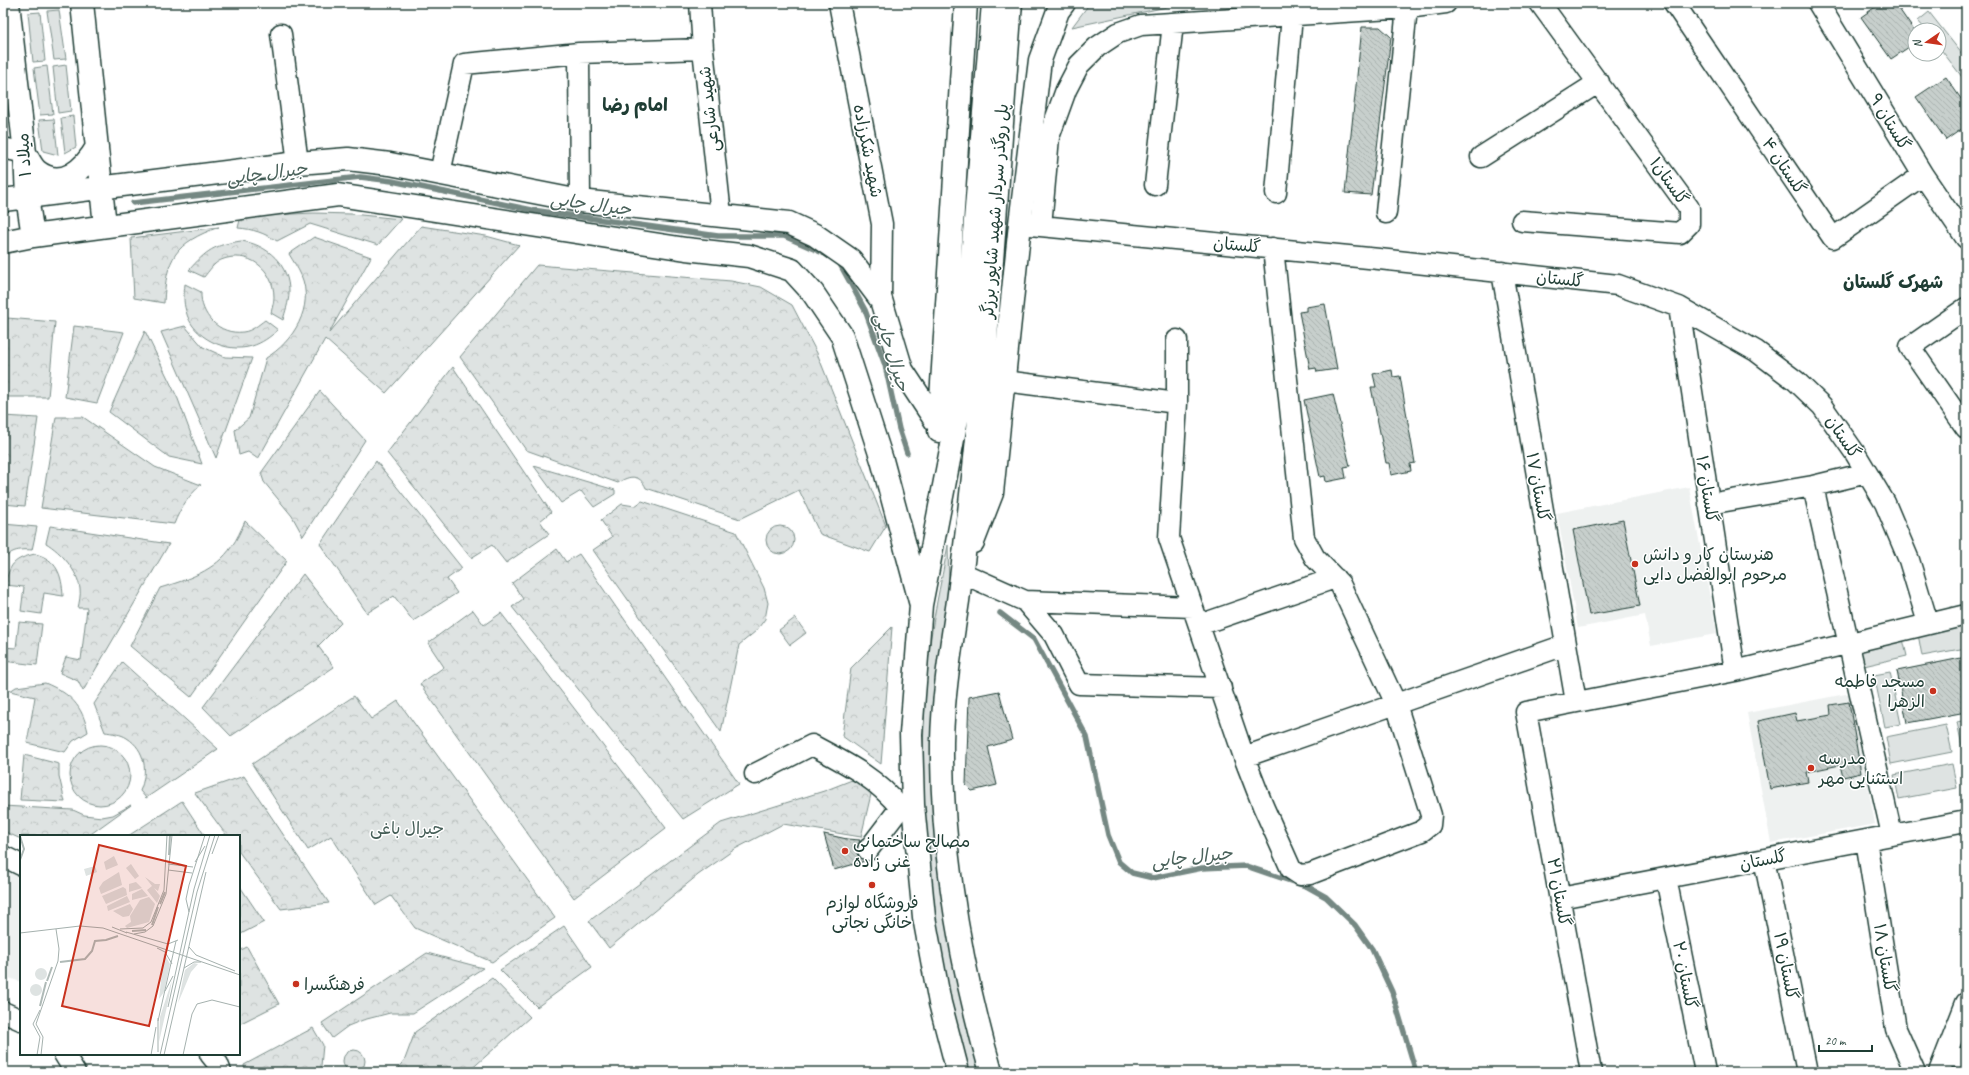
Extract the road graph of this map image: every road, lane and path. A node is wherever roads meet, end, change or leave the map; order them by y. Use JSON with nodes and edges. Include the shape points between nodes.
{"nodes":[{"id":1,"x":8,"y":3,"type":"edge"},
{"id":2,"x":82,"y":3,"type":"edge"},
{"id":3,"x":700,"y":3,"type":"edge"},
{"id":4,"x":840,"y":3,"type":"edge"},
{"id":5,"x":966,"y":3,"type":"edge"},
{"id":6,"x":993,"y":3,"type":"edge"},
{"id":7,"x":1011,"y":3,"type":"edge"},
{"id":8,"x":1446,"y":3,"type":"edge"},
{"id":9,"x":1540,"y":3,"type":"edge"},
{"id":10,"x":1674,"y":3,"type":"edge"},
{"id":11,"x":1818,"y":3,"type":"edge"},
{"id":12,"x":1060,"y":6,"type":"edge"},
{"id":13,"x":1407,"y":8,"type":"junction"},
{"id":14,"x":1292,"y":16,"type":"junction"},
{"id":15,"x":1173,"y":23,"type":"junction"},
{"id":16,"x":281,"y":34,"type":"dead end"},
{"id":17,"x":702,"y":49,"type":"junction"},
{"id":18,"x":579,"y":52,"type":"junction"},
{"id":19,"x":997,"y":58,"type":"junction"},
{"id":20,"x":1599,"y":82,"type":"junction"},
{"id":21,"x":97,"y":147,"type":"junction"},
{"id":22,"x":3,"y":148,"type":"edge"},
{"id":23,"x":25,"y":153,"type":"junction"},
{"id":24,"x":1481,"y":157,"type":"dead end"},
{"id":25,"x":298,"y":163,"type":"junction"},
{"id":26,"x":440,"y":173,"type":"junction"},
{"id":27,"x":1923,"y":175,"type":"junction"},
{"id":28,"x":1155,"y":186,"type":"dead end"},
{"id":29,"x":100,"y":189,"type":"junction"},
{"id":30,"x":1276,"y":193,"type":"dead end"},
{"id":31,"x":26,"y":197,"type":"junction"},
{"id":32,"x":3,"y":200,"type":"edge"},
{"id":33,"x":580,"y":201,"type":"junction"},
{"id":34,"x":1386,"y":213,"type":"dead end"},
{"id":35,"x":721,"y":215,"type":"junction"},
{"id":36,"x":1522,"y":221,"type":"dead end"},
{"id":37,"x":1030,"y":225,"type":"junction"},
{"id":38,"x":105,"y":226,"type":"junction"},
{"id":39,"x":33,"y":236,"type":"junction"},
{"id":40,"x":1966,"y":238,"type":"edge"},
{"id":41,"x":3,"y":242,"type":"edge"},
{"id":42,"x":1273,"y":248,"type":"junction"},
{"id":43,"x":1502,"y":272,"type":"junction"},
{"id":44,"x":881,"y":300,"type":"junction"},
{"id":45,"x":1679,"y":307,"type":"junction"},
{"id":46,"x":1966,"y":308,"type":"edge"},
{"id":47,"x":1177,"y":340,"type":"dead end"},
{"id":48,"x":1004,"y":381,"type":"junction"},
{"id":49,"x":1177,"y":403,"type":"junction"},
{"id":50,"x":939,"y":426,"type":"junction"},
{"id":51,"x":1966,"y":428,"type":"edge"},
{"id":52,"x":1867,"y":473,"type":"junction"},
{"id":53,"x":1813,"y":486,"type":"junction"},
{"id":54,"x":1709,"y":504,"type":"junction"},
{"id":55,"x":935,"y":531,"type":"junction"},
{"id":56,"x":962,"y":573,"type":"junction"},
{"id":57,"x":1335,"y":578,"type":"junction"},
{"id":58,"x":1025,"y":602,"type":"junction"},
{"id":59,"x":921,"y":605,"type":"junction"},
{"id":60,"x":1966,"y":614,"type":"edge"},
{"id":61,"x":1196,"y":616,"type":"junction"},
{"id":62,"x":1928,"y":623,"type":"junction"},
{"id":63,"x":1850,"y":642,"type":"junction"},
{"id":64,"x":1565,"y":645,"type":"junction"},
{"id":65,"x":1735,"y":671,"type":"junction"},
{"id":66,"x":1221,"y":688,"type":"junction"},
{"id":67,"x":1576,"y":702,"type":"junction"},
{"id":68,"x":1396,"y":704,"type":"junction"},
{"id":69,"x":1244,"y":757,"type":"junction"},
{"id":70,"x":755,"y":774,"type":"dead end"},
{"id":71,"x":907,"y":806,"type":"junction"},
{"id":72,"x":1966,"y":821,"type":"edge"},
{"id":73,"x":1892,"y":835,"type":"junction"},
{"id":74,"x":1866,"y":840,"type":"junction"},
{"id":75,"x":868,"y":850,"type":"dead end"},
{"id":76,"x":3,"y":856,"type":"edge"},
{"id":77,"x":1764,"y":859,"type":"junction"},
{"id":78,"x":20,"y":864,"type":"edge"},
{"id":79,"x":1666,"y":878,"type":"junction"},
{"id":80,"x":1560,"y":898,"type":"junction"},
{"id":81,"x":1966,"y":1003,"type":"edge"},
{"id":82,"x":3,"y":1012,"type":"edge"},
{"id":83,"x":20,"y":1020,"type":"edge"},
{"id":84,"x":1947,"y":1053,"type":"junction"},
{"id":85,"x":65,"y":1055,"type":"edge"},
{"id":86,"x":211,"y":1055,"type":"edge"},
{"id":87,"x":1966,"y":1061,"type":"edge"},
{"id":88,"x":75,"y":1072,"type":"edge"},
{"id":89,"x":221,"y":1072,"type":"edge"},
{"id":90,"x":958,"y":1072,"type":"edge"},
{"id":91,"x":991,"y":1072,"type":"edge"},
{"id":92,"x":1591,"y":1072,"type":"edge"},
{"id":93,"x":1705,"y":1072,"type":"edge"},
{"id":94,"x":1807,"y":1072,"type":"edge"},
{"id":95,"x":1915,"y":1072,"type":"edge"},
{"id":96,"x":1939,"y":1072,"type":"edge"}],
"edges":[{"from":1,"to":23,"type":"main road","name":"میلاد ۱"},
{"from":2,"to":21,"type":"main road"},
{"from":3,"to":17,"type":"street","name":"شهید شارعی"},
{"from":4,"to":44,"type":"street","name":"شهید شکرزاده","via":[[882,224]]},
{"from":5,"to":50,"type":"main road"},
{"from":6,"to":19,"type":"main road","name":"پل روگذر سردار شهید شاپور برزگر"},
{"from":7,"to":19,"type":"main road","name":"پل روگذر سردار شهید شاپور برزگر"},
{"from":8,"to":13,"type":"street"},
{"from":9,"to":20,"type":"street","name":"گلستان۱"},
{"from":10,"to":27,"type":"street","name":"گلستان ۴","via":[[1833,238]]},
{"from":11,"to":27,"type":"street","name":"گلستان ۹"},
{"from":12,"to":37,"type":"main road","via":[[1040,60]]},
{"from":13,"to":14,"type":"street"},
{"from":13,"to":34,"type":"street"},
{"from":14,"to":15,"type":"street"},
{"from":14,"to":30,"type":"street"},
{"from":15,"to":28,"type":"street"},
{"from":15,"to":37,"type":"street","via":[[1141,25],[1118,33],[1097,47],[1079,65],[1066,90],[1048,137]]},
{"from":16,"to":25,"type":"street"},
{"from":17,"to":18,"type":"street"},
{"from":17,"to":35,"type":"street","name":"شهید شارعی"},
{"from":18,"to":26,"type":"street","via":[[464,64]]},
{"from":18,"to":33,"type":"street"},
{"from":19,"to":55,"type":"main road","name":"پل روگذر سردار شهید شاپور برزگر","via":[[960,403]]},
{"from":19,"to":56,"type":"main road","name":"پل روگذر سردار شهید شاپور برزگر","via":[[979,419]]},
{"from":20,"to":24,"type":"street"},
{"from":20,"to":36,"type":"street","name":"گلستان۱","via":[[1689,208],[1689,224],[1680,233]]},
{"from":21,"to":23,"type":"main road","via":[[89,161],[74,174],[54,179],[37,171]]},
{"from":21,"to":29,"type":"main road"},
{"from":22,"to":23,"type":"street"},
{"from":23,"to":31,"type":"main road","name":"میلاد ۱"},
{"from":25,"to":26,"type":"main road","via":[[348,159]]},
{"from":25,"to":29,"type":"main road"},
{"from":26,"to":33,"type":"main road"},
{"from":27,"to":40,"type":"street","name":"گلستان ۹"},
{"from":29,"to":31,"type":"main road"},
{"from":29,"to":38,"type":"main road"},
{"from":31,"to":32,"type":"main road"},
{"from":31,"to":39,"type":"main road","name":"میلاد ۱"},
{"from":33,"to":35,"type":"main road"},
{"from":35,"to":44,"type":"main road","via":[[789,223],[815,236],[851,260]]},
{"from":37,"to":42,"type":"street","name":"گلستان"},
{"from":37,"to":48,"type":"main road"},
{"from":38,"to":39,"type":"main road"},
{"from":38,"to":59,"type":"main road","via":[[338,195],[686,249],[749,256],[792,270],[813,293],[842,336],[882,460]]},
{"from":39,"to":41,"type":"main road"},
{"from":42,"to":43,"type":"street","name":"گلستان"},
{"from":42,"to":57,"type":"street","via":[[1304,538],[1314,558]]},
{"from":43,"to":45,"type":"street","name":"گلستان","via":[[1618,285]]},
{"from":43,"to":64,"type":"street","name":"گلستان ۱۷"},
{"from":44,"to":50,"type":"main road","via":[[902,370]]},
{"from":45,"to":52,"type":"street","name":"گلستان","via":[[1756,351],[1796,381],[1822,406]]},
{"from":45,"to":54,"type":"street","name":"گلستان ۱۶"},
{"from":46,"to":51,"type":"street","via":[[1910,347]]},
{"from":47,"to":49,"type":"street"},
{"from":48,"to":49,"type":"street"},
{"from":48,"to":56,"type":"main road","via":[[992,493]]},
{"from":49,"to":61,"type":"street","via":[[1169,538]]},
{"from":50,"to":55,"type":"main road"},
{"from":52,"to":53,"type":"street"},
{"from":52,"to":62,"type":"street","name":"گلستان","via":[[1885,503],[1909,560]]},
{"from":53,"to":54,"type":"street"},
{"from":53,"to":63,"type":"street"},
{"from":54,"to":65,"type":"street","name":"گلستان ۱۶"},
{"from":55,"to":59,"type":"main road"},
{"from":56,"to":58,"type":"street"},
{"from":56,"to":91,"type":"main road","via":[[947,681],[942,740],[945,820],[950,878],[963,963]]},
{"from":57,"to":61,"type":"street"},
{"from":57,"to":68,"type":"street"},
{"from":58,"to":61,"type":"street"},
{"from":58,"to":66,"type":"street","via":[[1054,635],[1079,684]]},
{"from":59,"to":71,"type":"main road"},
{"from":60,"to":62,"type":"street"},
{"from":61,"to":66,"type":"street"},
{"from":62,"to":63,"type":"street"},
{"from":63,"to":65,"type":"street"},
{"from":63,"to":73,"type":"street"},
{"from":64,"to":67,"type":"street","name":"گلستان ۱۷"},
{"from":64,"to":68,"type":"street"},
{"from":65,"to":67,"type":"street"},
{"from":66,"to":69,"type":"street"},
{"from":67,"to":80,"type":"street","name":"گلستان ۲۱","via":[[1526,712]]},
{"from":68,"to":69,"type":"street"},
{"from":68,"to":69,"type":"street","via":[[1431,815],[1430,825],[1422,831],[1310,874],[1300,875],[1291,869]]},
{"from":70,"to":71,"type":"street","via":[[812,745],[855,768]]},
{"from":71,"to":75,"type":"street"},
{"from":71,"to":90,"type":"main road","via":[[940,1003]]},
{"from":72,"to":73,"type":"street","name":"گلستان"},
{"from":73,"to":74,"type":"street","name":"گلستان"},
{"from":74,"to":77,"type":"street","name":"گلستان"},
{"from":74,"to":95,"type":"street","name":"گلستان ۱۸","via":[[1896,1029]]},
{"from":76,"to":78,"type":"street"},
{"from":77,"to":79,"type":"street","name":"گلستان"},
{"from":77,"to":94,"type":"street","name":"گلستان ۱۹"},
{"from":79,"to":80,"type":"street","name":"گلستان"},
{"from":79,"to":93,"type":"street","name":"گلستان ۲۰"},
{"from":80,"to":92,"type":"street","name":"گلستان ۲۱"},
{"from":81,"to":84,"type":"street"},
{"from":82,"to":83,"type":"street"},
{"from":84,"to":87,"type":"street"},
{"from":84,"to":96,"type":"street"},
{"from":85,"to":88,"type":"street"},
{"from":86,"to":89,"type":"street"}]}
